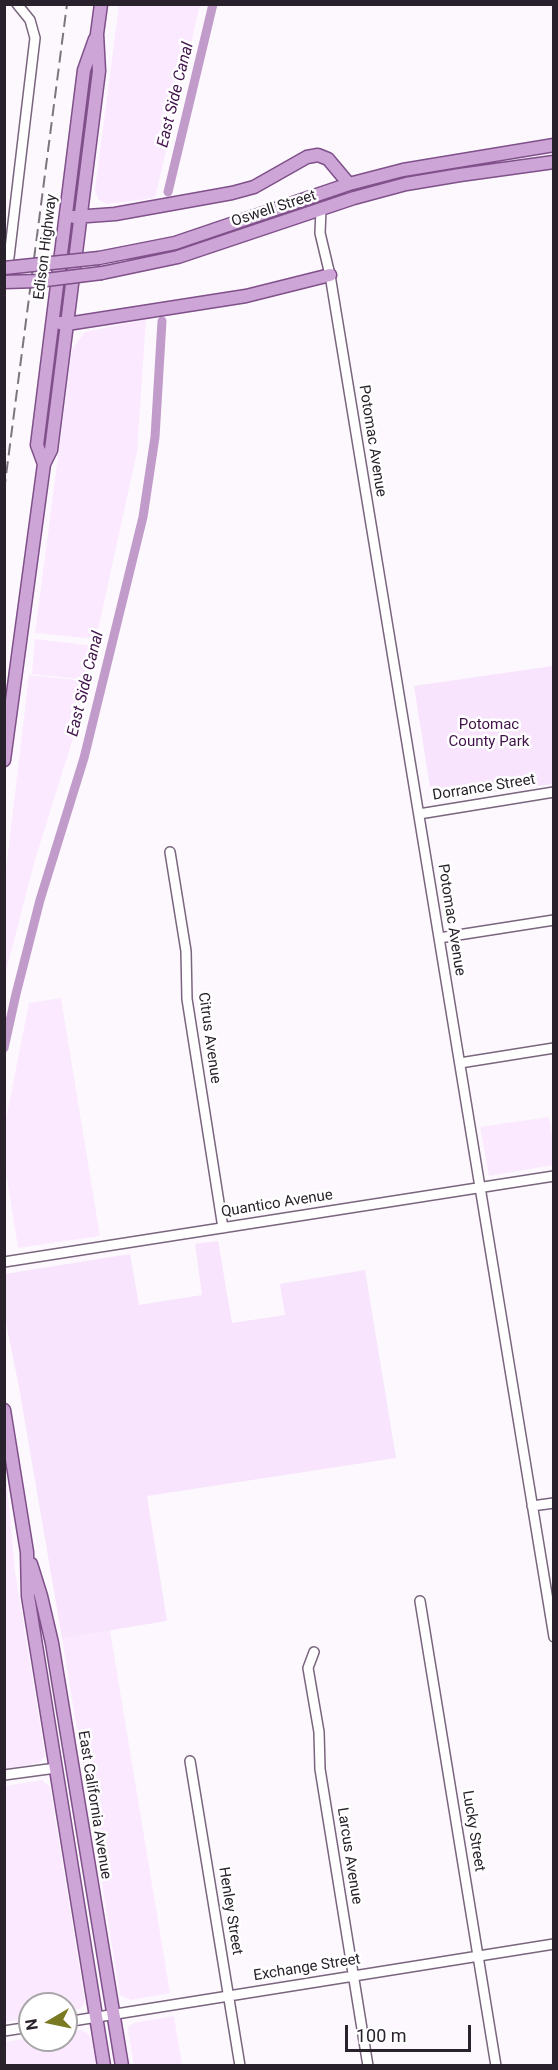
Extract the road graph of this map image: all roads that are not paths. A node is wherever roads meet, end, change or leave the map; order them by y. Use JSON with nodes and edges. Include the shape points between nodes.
{"nodes":[{"id":1,"x":17,"y":4,"type":"edge"},
{"id":2,"x":101,"y":4,"type":"edge"},
{"id":3,"x":97,"y":34,"type":"junction"},
{"id":4,"x":554,"y":145,"type":"edge"},
{"id":5,"x":554,"y":155,"type":"edge"},
{"id":6,"x":554,"y":162,"type":"edge"},
{"id":7,"x":534,"y":165,"type":"junction"},
{"id":8,"x":349,"y":184,"type":"junction"},
{"id":9,"x":321,"y":209,"type":"junction"},
{"id":10,"x":65,"y":216,"type":"junction"},
{"id":11,"x":81,"y":218,"type":"junction"},
{"id":12,"x":8,"y":232,"type":"edge"},
{"id":13,"x":330,"y":275,"type":"junction"},
{"id":14,"x":5,"y":278,"type":"edge"},
{"id":15,"x":52,"y":322,"type":"junction"},
{"id":16,"x":67,"y":324,"type":"junction"},
{"id":17,"x":44,"y":464,"type":"junction"},
{"id":18,"x":4,"y":760,"type":"edge"},
{"id":19,"x":554,"y":792,"type":"edge"},
{"id":20,"x":419,"y":813,"type":"junction"},
{"id":21,"x":170,"y":852,"type":"dead end"},
{"id":22,"x":554,"y":920,"type":"edge"},
{"id":23,"x":439,"y":938,"type":"junction"},
{"id":24,"x":554,"y":1048,"type":"edge"},
{"id":25,"x":460,"y":1063,"type":"junction"},
{"id":26,"x":554,"y":1176,"type":"edge"},
{"id":27,"x":480,"y":1187,"type":"junction"},
{"id":28,"x":224,"y":1227,"type":"junction"},
{"id":29,"x":4,"y":1262,"type":"edge"},
{"id":30,"x":4,"y":1410,"type":"edge"},
{"id":31,"x":554,"y":1503,"type":"edge"},
{"id":32,"x":532,"y":1506,"type":"junction"},
{"id":33,"x":27,"y":1552,"type":"junction"},
{"id":34,"x":420,"y":1601,"type":"dead end"},
{"id":35,"x":553,"y":1625,"type":"edge"},
{"id":36,"x":554,"y":1637,"type":"edge"},
{"id":37,"x":314,"y":1652,"type":"dead end"},
{"id":38,"x":190,"y":1761,"type":"dead end"},
{"id":39,"x":56,"y":1768,"type":"junction"},
{"id":40,"x":4,"y":1775,"type":"edge"},
{"id":41,"x":86,"y":1849,"type":"junction"},
{"id":42,"x":554,"y":1944,"type":"edge"},
{"id":43,"x":478,"y":1956,"type":"junction"},
{"id":44,"x":354,"y":1976,"type":"junction"},
{"id":45,"x":229,"y":1996,"type":"junction"},
{"id":46,"x":113,"y":2015,"type":"junction"},
{"id":47,"x":97,"y":2018,"type":"junction"},
{"id":48,"x":78,"y":2020,"type":"edge"},
{"id":49,"x":104,"y":2066,"type":"edge"},
{"id":50,"x":122,"y":2066,"type":"edge"},
{"id":51,"x":240,"y":2066,"type":"edge"},
{"id":52,"x":368,"y":2066,"type":"edge"},
{"id":53,"x":496,"y":2066,"type":"edge"}],
"edges":[{"from":1,"to":12,"type":"street","via":[[30,20],[34,45]]},
{"from":2,"to":3,"type":"main road","name":"Edison Highway"},
{"from":3,"to":10,"type":"main road","name":"Edison Highway","via":[[84,70]]},
{"from":3,"to":11,"type":"main road","name":"Edison Highway","via":[[99,71]]},
{"from":4,"to":8,"type":"main road","name":"Oswell Street","via":[[403,170]]},
{"from":5,"to":7,"type":"main road","via":[[540,157]]},
{"from":6,"to":7,"type":"main road","name":"Oswell Street"},
{"from":7,"to":9,"type":"main road","name":"Oswell Street","via":[[406,184]]},
{"from":8,"to":11,"type":"main road","name":"Oswell Street","via":[[328,159],[318,155],[307,157],[254,187],[232,193]]},
{"from":8,"to":14,"type":"main road","name":"Oswell Street","bridge":true,"via":[[175,243]]},
{"from":9,"to":13,"type":"street","name":"Potomac Avenue","via":[[320,233]]},
{"from":9,"to":14,"type":"main road","name":"Oswell Street","bridge":true,"via":[[178,257],[38,281]]},
{"from":10,"to":11,"type":"main road","name":"Oswell Street"},
{"from":10,"to":15,"type":"main road","name":"Edison Highway"},
{"from":11,"to":16,"type":"main road","name":"Edison Highway"},
{"from":12,"to":14,"type":"street"},
{"from":13,"to":16,"type":"main road","via":[[246,296]]},
{"from":13,"to":20,"type":"street","name":"Potomac Avenue"},
{"from":15,"to":16,"type":"main road"},
{"from":15,"to":17,"type":"main road","name":"Edison Highway","via":[[37,446]]},
{"from":16,"to":17,"type":"main road","name":"Edison Highway","via":[[51,450]]},
{"from":17,"to":18,"type":"main road","name":"Edison Highway"},
{"from":19,"to":20,"type":"street","name":"Dorrance Street"},
{"from":20,"to":23,"type":"street","name":"Potomac Avenue"},
{"from":21,"to":28,"type":"street","name":"Citrus Avenue","via":[[186,951],[187,999]]},
{"from":22,"to":23,"type":"street"},
{"from":23,"to":25,"type":"street","name":"Potomac Avenue"},
{"from":24,"to":25,"type":"street"},
{"from":25,"to":27,"type":"street","name":"Potomac Avenue"},
{"from":26,"to":27,"type":"street","name":"Quantico Avenue"},
{"from":27,"to":28,"type":"street","name":"Quantico Avenue"},
{"from":27,"to":32,"type":"street","name":"Potomac Avenue"},
{"from":28,"to":29,"type":"street","name":"Quantico Avenue"},
{"from":30,"to":33,"type":"main road","name":"East California Avenue"},
{"from":31,"to":32,"type":"street"},
{"from":32,"to":35,"type":"street","name":"Potomac Avenue"},
{"from":33,"to":39,"type":"main road","name":"East California Avenue","via":[[28,1596]]},
{"from":33,"to":41,"type":"main road","name":"East California Avenue","via":[[52,1643]]},
{"from":34,"to":43,"type":"street","name":"Lucky Street"},
{"from":35,"to":36,"type":"street","name":"Potomac Avenue"},
{"from":37,"to":44,"type":"street","name":"Larcus Avenue","via":[[308,1668],[319,1732],[320,1769]]},
{"from":38,"to":45,"type":"street","name":"Henley Street"},
{"from":39,"to":40,"type":"street"},
{"from":39,"to":41,"type":"main road","via":[[66,1781],[74,1822]]},
{"from":39,"to":47,"type":"main road","name":"East California Avenue"},
{"from":41,"to":46,"type":"main road","name":"East California Avenue"},
{"from":42,"to":43,"type":"street","name":"Exchange Street"},
{"from":43,"to":44,"type":"street","name":"Exchange Street"},
{"from":43,"to":53,"type":"street","name":"Lucky Street"},
{"from":44,"to":45,"type":"street","name":"Exchange Street"},
{"from":44,"to":52,"type":"street","name":"Larcus Avenue"},
{"from":45,"to":46,"type":"street","name":"Exchange Street"},
{"from":45,"to":51,"type":"street","name":"Henley Street"},
{"from":46,"to":47,"type":"street","name":"Exchange Street"},
{"from":46,"to":50,"type":"main road","name":"East California Avenue"},
{"from":47,"to":48,"type":"street","name":"Exchange Street"},
{"from":47,"to":49,"type":"main road","name":"East California Avenue"}]}
